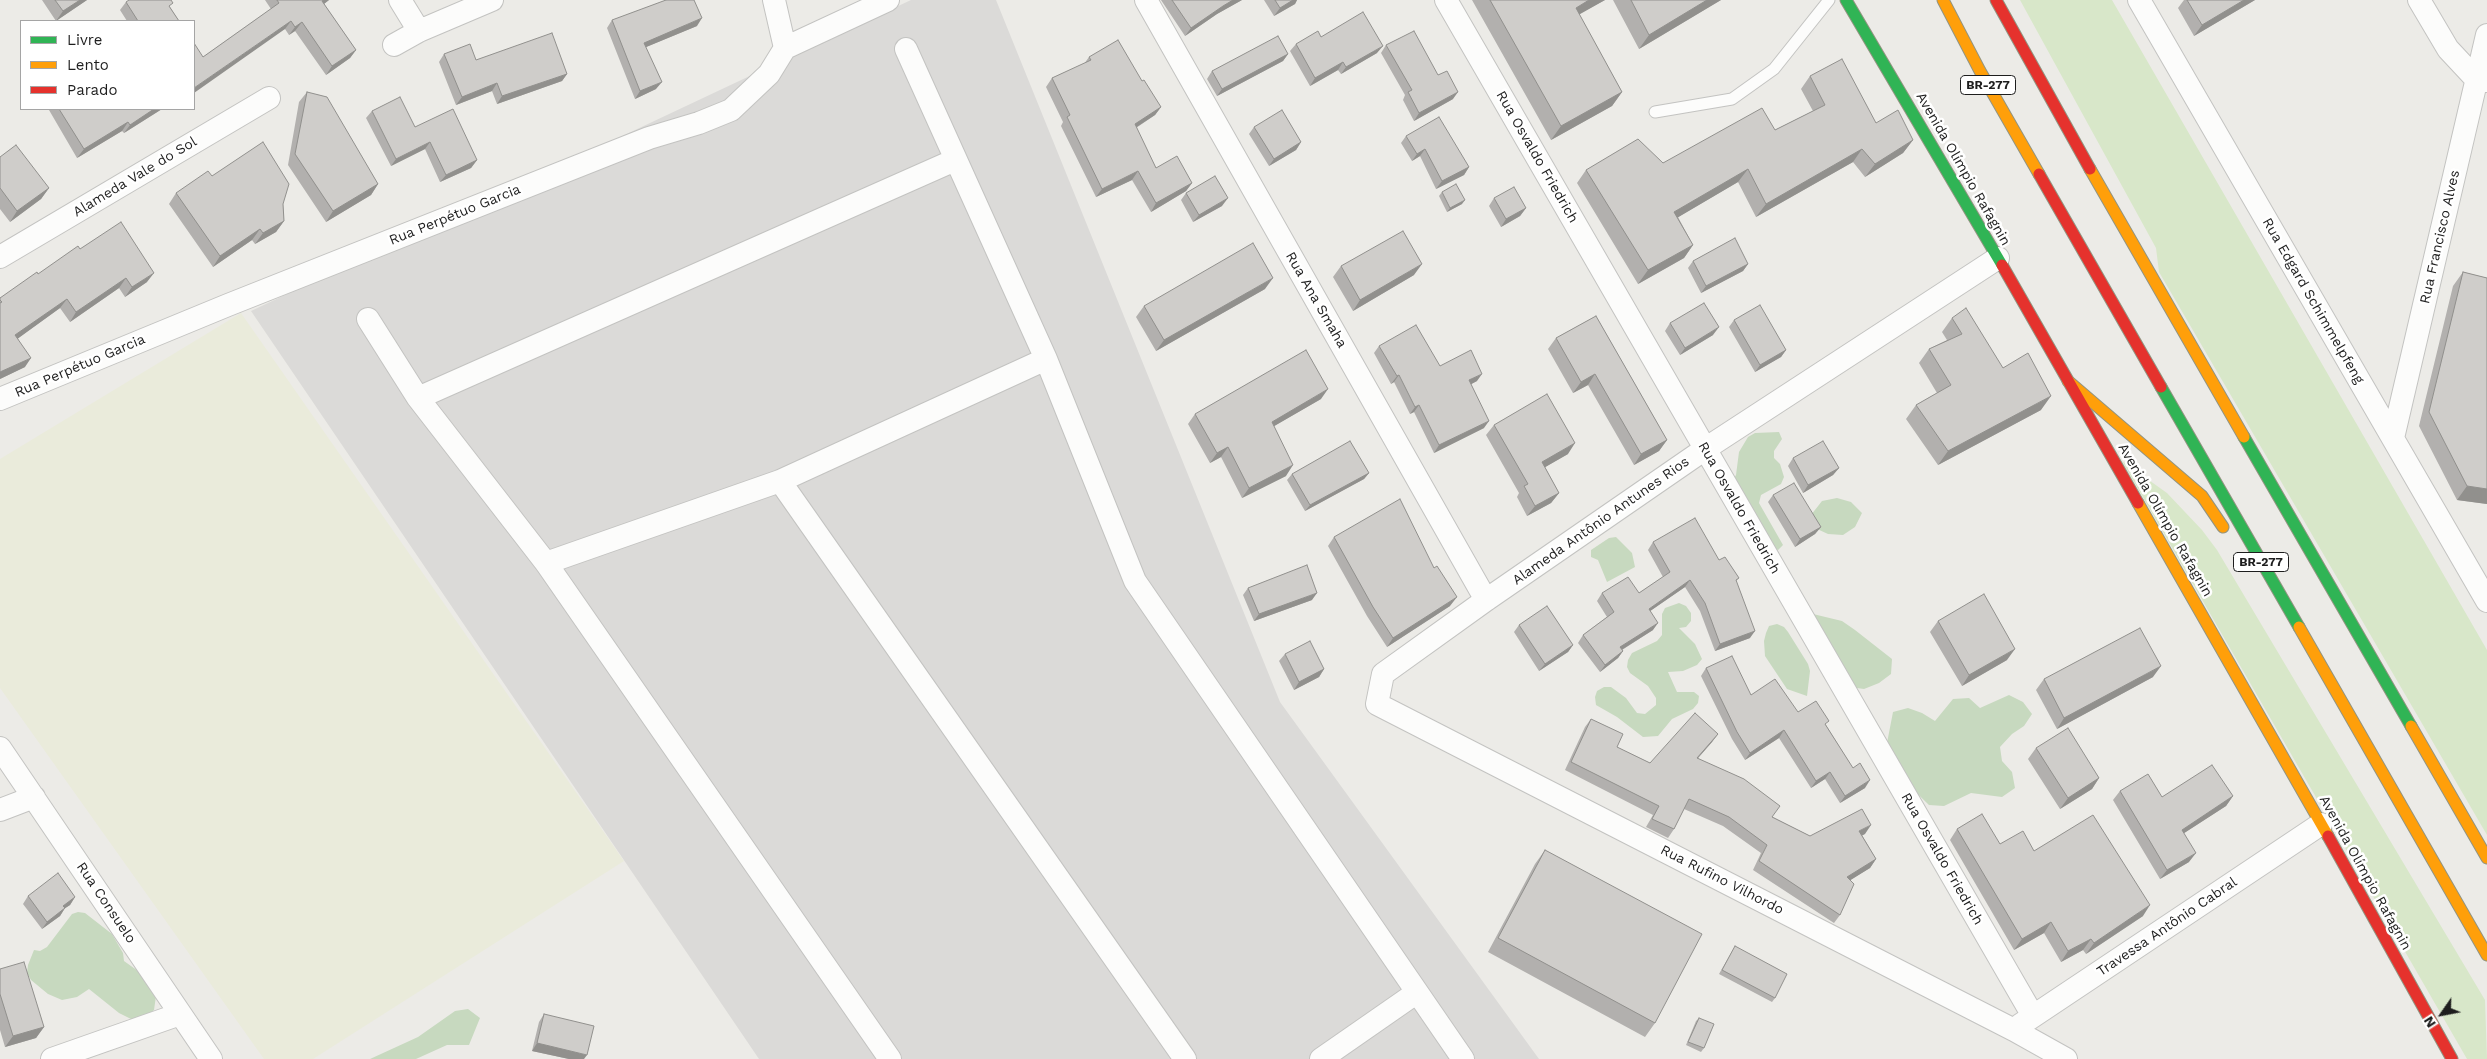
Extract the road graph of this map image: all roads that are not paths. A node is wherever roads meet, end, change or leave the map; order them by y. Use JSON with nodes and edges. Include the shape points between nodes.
{"nodes":[{"id":1,"x":400,"y":0,"type":"edge"},
{"id":2,"x":492,"y":0,"type":"edge"},
{"id":3,"x":774,"y":0,"type":"edge"},
{"id":4,"x":888,"y":0,"type":"edge"},
{"id":5,"x":1146,"y":0,"type":"edge"},
{"id":6,"x":1446,"y":0,"type":"edge"},
{"id":7,"x":1829,"y":0,"type":"edge"},
{"id":8,"x":1846,"y":0,"type":"edge"},
{"id":9,"x":1943,"y":0,"type":"edge"},
{"id":10,"x":1996,"y":0,"type":"edge"},
{"id":11,"x":2001,"y":0,"type":"edge"},
{"id":12,"x":2139,"y":0,"type":"edge"},
{"id":13,"x":2420,"y":0,"type":"edge"},
{"id":14,"x":1941,"y":21,"type":"dead end"},
{"id":15,"x":2011,"y":26,"type":"junction"},
{"id":16,"x":419,"y":31,"type":"junction"},
{"id":17,"x":2487,"y":35,"type":"edge"},
{"id":18,"x":394,"y":45,"type":"dead end"},
{"id":19,"x":785,"y":48,"type":"junction"},
{"id":20,"x":906,"y":49,"type":"dead end"},
{"id":21,"x":1980,"y":71,"type":"junction"},
{"id":22,"x":2482,"y":80,"type":"edge"},
{"id":23,"x":269,"y":98,"type":"dead end"},
{"id":24,"x":1655,"y":112,"type":"dead end"},
{"id":25,"x":955,"y":160,"type":"junction"},
{"id":26,"x":0,"y":257,"type":"edge"},
{"id":27,"x":1998,"y":258,"type":"junction"},
{"id":28,"x":368,"y":319,"type":"dead end"},
{"id":29,"x":1046,"y":359,"type":"junction"},
{"id":30,"x":2068,"y":381,"type":"junction"},
{"id":31,"x":418,"y":398,"type":"junction"},
{"id":32,"x":0,"y":399,"type":"edge"},
{"id":33,"x":2393,"y":438,"type":"junction"},
{"id":34,"x":1705,"y":449,"type":"junction"},
{"id":35,"x":780,"y":480,"type":"junction"},
{"id":36,"x":2230,"y":537,"type":"dead end"},
{"id":37,"x":546,"y":563,"type":"junction"},
{"id":38,"x":2257,"y":578,"type":"dead end"},
{"id":39,"x":1486,"y":600,"type":"junction"},
{"id":40,"x":2487,"y":601,"type":"edge"},
{"id":41,"x":1377,"y":704,"type":"joint"},
{"id":42,"x":2345,"y":708,"type":"junction"},
{"id":43,"x":0,"y":748,"type":"edge"},
{"id":44,"x":34,"y":797,"type":"junction"},
{"id":45,"x":0,"y":810,"type":"edge"},
{"id":46,"x":2321,"y":824,"type":"junction"},
{"id":47,"x":2487,"y":858,"type":"edge"},
{"id":48,"x":2487,"y":955,"type":"edge"},
{"id":49,"x":1416,"y":993,"type":"junction"},
{"id":50,"x":180,"y":1014,"type":"junction"},
{"id":51,"x":2033,"y":1016,"type":"junction"},
{"id":52,"x":2014,"y":1030,"type":"junction"},
{"id":53,"x":52,"y":1059,"type":"edge"},
{"id":54,"x":211,"y":1059,"type":"edge"},
{"id":55,"x":890,"y":1059,"type":"edge"},
{"id":56,"x":1185,"y":1059,"type":"edge"},
{"id":57,"x":1321,"y":1059,"type":"edge"},
{"id":58,"x":1463,"y":1059,"type":"edge"},
{"id":59,"x":2066,"y":1059,"type":"edge"},
{"id":60,"x":2452,"y":1059,"type":"edge"}],
"edges":[{"from":1,"to":16,"type":"street"},
{"from":2,"to":16,"type":"street"},
{"from":3,"to":19,"type":"street"},
{"from":4,"to":19,"type":"street"},
{"from":5,"to":39,"type":"street","name":"Rua Ana Smaha"},
{"from":6,"to":34,"type":"street","name":"Rua Osvaldo Friedrich"},
{"from":7,"to":24,"type":"lane","via":[[1774,69],[1732,100]]},
{"from":8,"to":27,"type":"main road","name":"Avenida Olímpio Rafagnin"},
{"from":9,"to":21,"type":"main road","number":"BR-277"},
{"from":10,"to":15,"type":"main road","number":"BR-277"},
{"from":11,"to":15,"type":"main road"},
{"from":12,"to":33,"type":"street","name":"Rua Edgard Schimmelpfeng"},
{"from":13,"to":22,"type":"street","via":[[2448,49]]},
{"from":14,"to":21,"type":"main road"},
{"from":15,"to":47,"type":"main road","number":"BR-277","via":[[2075,143]]},
{"from":16,"to":18,"type":"street"},
{"from":17,"to":22,"type":"street","name":"Rua Francisco Alves"},
{"from":19,"to":32,"type":"street","name":"Rua Perpétuo Garcia","via":[[769,74],[731,110],[622,149],[228,304]]},
{"from":20,"to":25,"type":"street"},
{"from":21,"to":42,"type":"main road","number":"BR-277"},
{"from":22,"to":33,"type":"street","name":"Rua Francisco Alves"},
{"from":23,"to":26,"type":"street","name":"Alameda Vale do Sol"},
{"from":25,"to":29,"type":"street"},
{"from":25,"to":31,"type":"street"},
{"from":27,"to":30,"type":"main road","name":"Avenida Olímpio Rafagnin"},
{"from":27,"to":34,"type":"street","name":"Alameda Antônio Antunes Rios"},
{"from":28,"to":31,"type":"street"},
{"from":29,"to":35,"type":"street"},
{"from":29,"to":49,"type":"street","via":[[1136,581]]},
{"from":30,"to":36,"type":"main road","via":[[2202,496]]},
{"from":30,"to":46,"type":"main road","name":"Avenida Olímpio Rafagnin"},
{"from":31,"to":37,"type":"street"},
{"from":33,"to":40,"type":"street","name":"Rua Edgard Schimmelpfeng"},
{"from":34,"to":39,"type":"street","name":"Alameda Antônio Antunes Rios"},
{"from":34,"to":51,"type":"street","name":"Rua Osvaldo Friedrich"},
{"from":35,"to":37,"type":"street"},
{"from":35,"to":56,"type":"street"},
{"from":37,"to":55,"type":"street"},
{"from":38,"to":42,"type":"main road"},
{"from":39,"to":41,"type":"street","name":"Alameda Antônio Antunes Rios","via":[[1383,674]]},
{"from":41,"to":52,"type":"street","name":"Rua Rufino Vilhordo"},
{"from":42,"to":48,"type":"main road","number":"BR-277"},
{"from":43,"to":44,"type":"street","name":"Rua Consuelo"},
{"from":44,"to":45,"type":"street"},
{"from":44,"to":50,"type":"street","name":"Rua Consuelo"},
{"from":46,"to":51,"type":"street","name":"Travessa Antônio Cabral"},
{"from":46,"to":60,"type":"main road","name":"Avenida Olímpio Rafagnin"},
{"from":49,"to":57,"type":"street"},
{"from":49,"to":58,"type":"street"},
{"from":50,"to":53,"type":"street"},
{"from":50,"to":54,"type":"street","name":"Rua Consuelo"},
{"from":51,"to":52,"type":"street","name":"Travessa Antônio Cabral"},
{"from":52,"to":59,"type":"street","name":"Rua Rufino Vilhordo"}]}
